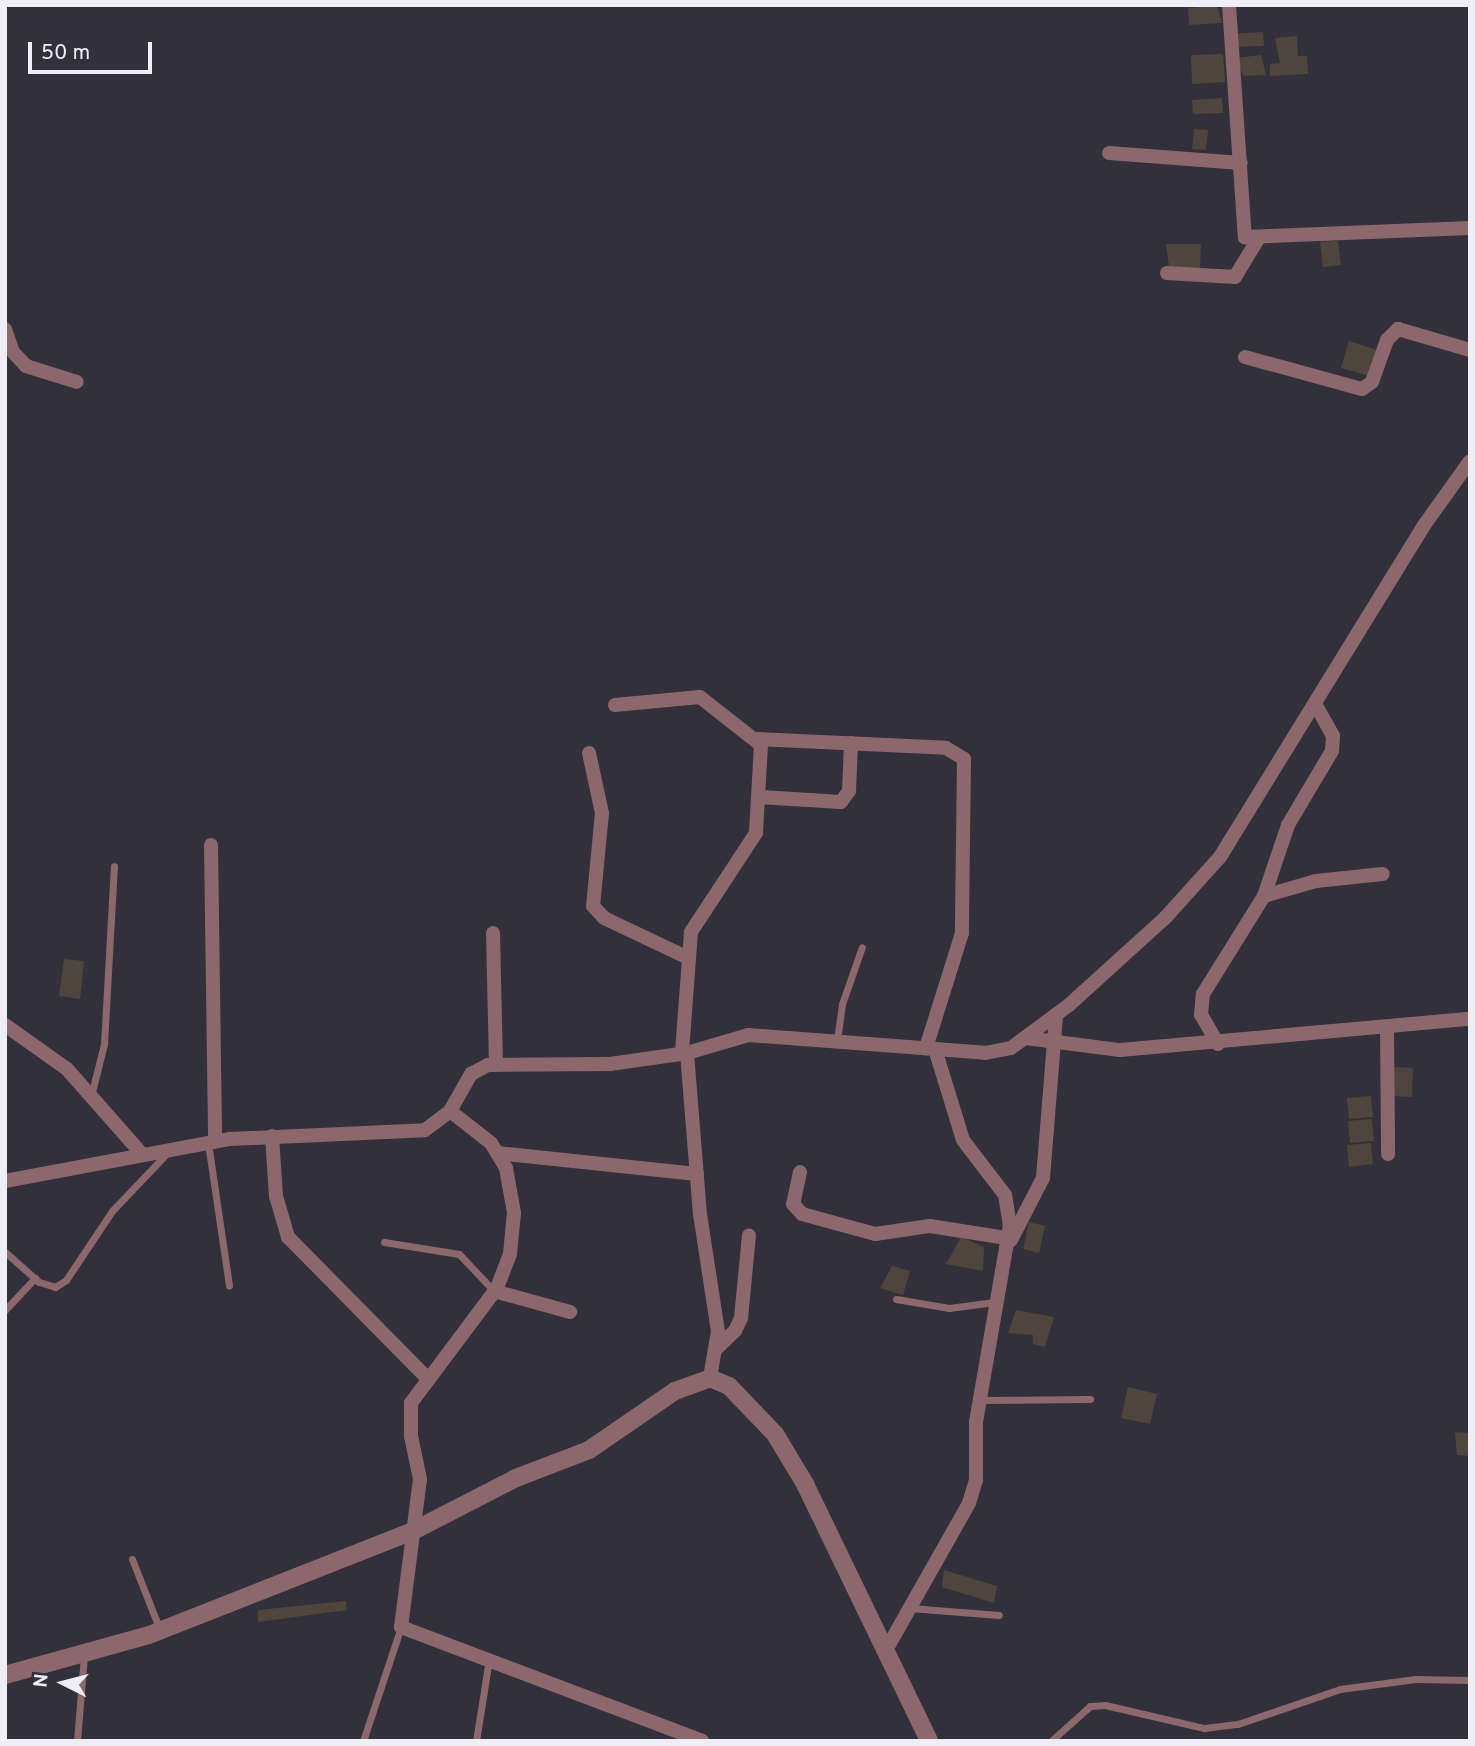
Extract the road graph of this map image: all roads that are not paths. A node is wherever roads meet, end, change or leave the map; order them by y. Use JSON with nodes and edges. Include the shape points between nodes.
{"nodes":[{"id":1,"x":1229,"y":5,"type":"edge"},
{"id":2,"x":1109,"y":153,"type":"dead end"},
{"id":3,"x":1241,"y":163,"type":"junction"},
{"id":4,"x":1470,"y":228,"type":"edge"},
{"id":5,"x":1258,"y":239,"type":"junction"},
{"id":6,"x":1167,"y":274,"type":"dead end"},
{"id":7,"x":5,"y":329,"type":"edge"},
{"id":8,"x":1470,"y":350,"type":"edge"},
{"id":9,"x":1245,"y":357,"type":"dead end"},
{"id":10,"x":77,"y":382,"type":"dead end"},
{"id":11,"x":1470,"y":461,"type":"edge"},
{"id":12,"x":1315,"y":704,"type":"junction"},
{"id":13,"x":615,"y":705,"type":"dead end"},
{"id":14,"x":758,"y":739,"type":"junction"},
{"id":15,"x":851,"y":743,"type":"junction"},
{"id":16,"x":589,"y":753,"type":"dead end"},
{"id":17,"x":760,"y":797,"type":"junction"},
{"id":18,"x":211,"y":845,"type":"dead end"},
{"id":19,"x":114,"y":866,"type":"dead end"},
{"id":20,"x":1383,"y":874,"type":"dead end"},
{"id":21,"x":1264,"y":896,"type":"junction"},
{"id":22,"x":493,"y":933,"type":"dead end"},
{"id":23,"x":862,"y":947,"type":"dead end"},
{"id":24,"x":686,"y":957,"type":"junction"},
{"id":25,"x":1056,"y":1015,"type":"junction"},
{"id":26,"x":1470,"y":1019,"type":"edge"},
{"id":27,"x":5,"y":1025,"type":"edge"},
{"id":28,"x":1387,"y":1027,"type":"junction"},
{"id":29,"x":1026,"y":1038,"type":"junction"},
{"id":30,"x":837,"y":1040,"type":"junction"},
{"id":31,"x":1053,"y":1044,"type":"junction"},
{"id":32,"x":1218,"y":1044,"type":"junction"},
{"id":33,"x":930,"y":1049,"type":"junction"},
{"id":34,"x":685,"y":1053,"type":"junction"},
{"id":35,"x":496,"y":1065,"type":"junction"},
{"id":36,"x":91,"y":1096,"type":"junction"},
{"id":37,"x":450,"y":1111,"type":"junction"},
{"id":38,"x":272,"y":1136,"type":"junction"},
{"id":39,"x":211,"y":1142,"type":"junction"},
{"id":40,"x":172,"y":1148,"type":"junction"},
{"id":41,"x":141,"y":1153,"type":"junction"},
{"id":42,"x":497,"y":1153,"type":"junction"},
{"id":43,"x":1388,"y":1154,"type":"dead end"},
{"id":44,"x":800,"y":1172,"type":"dead end"},
{"id":45,"x":697,"y":1174,"type":"junction"},
{"id":46,"x":5,"y":1181,"type":"edge"},
{"id":47,"x":749,"y":1235,"type":"dead end"},
{"id":48,"x":384,"y":1242,"type":"dead end"},
{"id":49,"x":1006,"y":1245,"type":"junction"},
{"id":50,"x":5,"y":1252,"type":"edge"},
{"id":51,"x":35,"y":1278,"type":"junction"},
{"id":52,"x":229,"y":1284,"type":"dead end"},
{"id":53,"x":494,"y":1291,"type":"junction"},
{"id":54,"x":896,"y":1299,"type":"dead end"},
{"id":55,"x":995,"y":1302,"type":"junction"},
{"id":56,"x":5,"y":1310,"type":"edge"},
{"id":57,"x":570,"y":1312,"type":"dead end"},
{"id":58,"x":715,"y":1350,"type":"junction"},
{"id":59,"x":427,"y":1378,"type":"junction"},
{"id":60,"x":710,"y":1378,"type":"junction"},
{"id":61,"x":1090,"y":1399,"type":"dead end"},
{"id":62,"x":979,"y":1400,"type":"junction"},
{"id":63,"x":413,"y":1531,"type":"junction"},
{"id":64,"x":132,"y":1559,"type":"dead end"},
{"id":65,"x":910,"y":1608,"type":"junction"},
{"id":66,"x":999,"y":1615,"type":"dead end"},
{"id":67,"x":401,"y":1627,"type":"junction"},
{"id":68,"x":160,"y":1630,"type":"junction"},
{"id":69,"x":886,"y":1650,"type":"junction"},
{"id":70,"x":84,"y":1656,"type":"junction"},
{"id":71,"x":489,"y":1659,"type":"junction"},
{"id":72,"x":5,"y":1675,"type":"edge"},
{"id":73,"x":1470,"y":1680,"type":"edge"},
{"id":74,"x":77,"y":1741,"type":"edge"},
{"id":75,"x":363,"y":1741,"type":"edge"},
{"id":76,"x":476,"y":1741,"type":"edge"},
{"id":77,"x":702,"y":1741,"type":"edge"},
{"id":78,"x":929,"y":1741,"type":"edge"},
{"id":79,"x":1051,"y":1741,"type":"edge"}],
"edges":[{"from":1,"to":3,"type":"street","via":[[1228,58]]},
{"from":2,"to":3,"type":"street"},
{"from":3,"to":5,"type":"street","via":[[1242,230],[1250,240]]},
{"from":4,"to":5,"type":"street","via":[[1357,230]]},
{"from":5,"to":6,"type":"street","via":[[1235,277]]},
{"from":7,"to":10,"type":"street","via":[[13,352],[26,366]]},
{"from":8,"to":9,"type":"street","via":[[1398,329],[1387,340],[1372,382],[1362,389]]},
{"from":11,"to":12,"type":"street"},
{"from":12,"to":21,"type":"street","via":[[1333,736],[1332,751],[1288,825]]},
{"from":12,"to":25,"type":"street","via":[[1220,857],[1165,918]]},
{"from":13,"to":14,"type":"street","via":[[700,697]]},
{"from":14,"to":15,"type":"street"},
{"from":14,"to":17,"type":"street"},
{"from":15,"to":17,"type":"street","via":[[849,791],[841,802]]},
{"from":15,"to":33,"type":"street","via":[[946,748],[964,759],[962,933]]},
{"from":16,"to":24,"type":"street","via":[[602,813],[593,906],[604,918]]},
{"from":17,"to":24,"type":"street","via":[[757,833],[730,877],[702,907]]},
{"from":18,"to":39,"type":"street"},
{"from":19,"to":36,"type":"lane","via":[[104,1044]]},
{"from":20,"to":21,"type":"street","via":[[1316,881]]},
{"from":21,"to":32,"type":"street","via":[[1203,995],[1201,1014]]},
{"from":22,"to":35,"type":"street"},
{"from":23,"to":30,"type":"lane","via":[[842,1004]]},
{"from":24,"to":34,"type":"street"},
{"from":25,"to":29,"type":"street"},
{"from":25,"to":31,"type":"street"},
{"from":26,"to":28,"type":"street"},
{"from":27,"to":36,"type":"street","via":[[43,1049]]},
{"from":28,"to":32,"type":"street"},
{"from":28,"to":43,"type":"street"},
{"from":29,"to":31,"type":"street"},
{"from":29,"to":33,"type":"street","via":[[1011,1048],[985,1053]]},
{"from":30,"to":33,"type":"street"},
{"from":30,"to":34,"type":"street","via":[[748,1035]]},
{"from":31,"to":32,"type":"street","via":[[1120,1050]]},
{"from":31,"to":49,"type":"street","via":[[1043,1178]]},
{"from":33,"to":49,"type":"street","via":[[963,1140],[1010,1206]]},
{"from":34,"to":35,"type":"street","via":[[610,1064]]},
{"from":34,"to":45,"type":"street"},
{"from":35,"to":37,"type":"street","via":[[471,1074]]},
{"from":36,"to":41,"type":"street"},
{"from":37,"to":38,"type":"street","via":[[436,1125],[403,1135]]},
{"from":37,"to":42,"type":"street"},
{"from":38,"to":39,"type":"street"},
{"from":38,"to":59,"type":"street","via":[[276,1196],[288,1237]]},
{"from":39,"to":40,"type":"street"},
{"from":39,"to":52,"type":"lane"},
{"from":40,"to":41,"type":"street"},
{"from":40,"to":51,"type":"lane","via":[[112,1211],[66,1280],[55,1287]]},
{"from":41,"to":46,"type":"street"},
{"from":42,"to":45,"type":"street"},
{"from":42,"to":53,"type":"street","via":[[514,1213],[510,1254]]},
{"from":44,"to":49,"type":"street","via":[[793,1204],[802,1213],[875,1234],[930,1226]]},
{"from":45,"to":58,"type":"street","via":[[718,1331]]},
{"from":47,"to":58,"type":"street","via":[[740,1318],[735,1331]]},
{"from":48,"to":53,"type":"lane","via":[[459,1254]]},
{"from":49,"to":55,"type":"street"},
{"from":50,"to":51,"type":"lane"},
{"from":51,"to":56,"type":"lane"},
{"from":53,"to":57,"type":"street"},
{"from":53,"to":59,"type":"street"},
{"from":54,"to":55,"type":"lane","via":[[949,1308]]},
{"from":55,"to":62,"type":"street"},
{"from":58,"to":60,"type":"street"},
{"from":59,"to":63,"type":"street","via":[[411,1403],[411,1436],[420,1479]]},
{"from":60,"to":63,"type":"street","via":[[675,1391],[589,1450],[516,1478]]},
{"from":60,"to":69,"type":"street","via":[[729,1386],[775,1434]]},
{"from":61,"to":62,"type":"lane"},
{"from":62,"to":65,"type":"street","via":[[976,1479],[969,1503]]},
{"from":63,"to":67,"type":"street"},
{"from":63,"to":68,"type":"street"},
{"from":64,"to":68,"type":"lane"},
{"from":65,"to":66,"type":"lane"},
{"from":65,"to":69,"type":"street"},
{"from":67,"to":71,"type":"street"},
{"from":67,"to":75,"type":"lane"},
{"from":68,"to":70,"type":"street"},
{"from":69,"to":78,"type":"street"},
{"from":70,"to":72,"type":"street"},
{"from":70,"to":74,"type":"lane"},
{"from":71,"to":76,"type":"lane"},
{"from":71,"to":77,"type":"street"},
{"from":73,"to":79,"type":"lane","via":[[1415,1679],[1340,1689],[1238,1724],[1204,1728],[1105,1704],[1090,1706]]}]}
